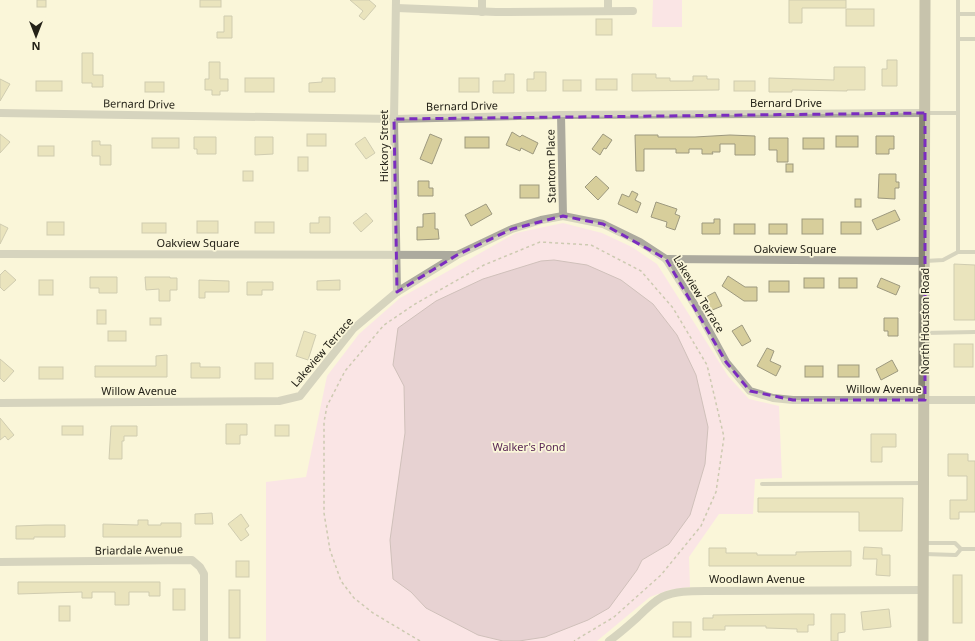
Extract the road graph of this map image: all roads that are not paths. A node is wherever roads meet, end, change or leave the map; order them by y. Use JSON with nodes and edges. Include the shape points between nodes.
{"nodes":[{"id":1,"x":482,"y":0,"type":"edge"},
{"id":2,"x":608,"y":0,"type":"edge"},
{"id":3,"x":925,"y":0,"type":"edge"},
{"id":4,"x":958,"y":0,"type":"edge"},
{"id":5,"x":396,"y":4,"type":"edge"},
{"id":6,"x":633,"y":11,"type":"dead end"},
{"id":7,"x":482,"y":12,"type":"junction"},
{"id":8,"x":608,"y":12,"type":"junction"},
{"id":9,"x":958,"y":14,"type":"junction"},
{"id":10,"x":975,"y":14,"type":"edge"},
{"id":11,"x":958,"y":39,"type":"junction"},
{"id":12,"x":975,"y":39,"type":"edge"},
{"id":13,"x":0,"y":113,"type":"edge"},
{"id":14,"x":925,"y":113,"type":"junction"},
{"id":15,"x":958,"y":113,"type":"junction"},
{"id":16,"x":561,"y":115,"type":"junction"},
{"id":17,"x":394,"y":119,"type":"junction"},
{"id":18,"x":563,"y":216,"type":"junction"},
{"id":19,"x":958,"y":252,"type":"junction"},
{"id":20,"x":975,"y":252,"type":"edge"},
{"id":21,"x":0,"y":254,"type":"edge"},
{"id":22,"x":396,"y":254,"type":"junction"},
{"id":23,"x":457,"y":255,"type":"junction"},
{"id":24,"x":666,"y":259,"type":"junction"},
{"id":25,"x":925,"y":261,"type":"junction"},
{"id":26,"x":397,"y":292,"type":"junction"},
{"id":27,"x":975,"y":332,"type":"edge"},
{"id":28,"x":925,"y":333,"type":"junction"},
{"id":29,"x":793,"y":400,"type":"joint"},
{"id":30,"x":925,"y":400,"type":"junction"},
{"id":31,"x":975,"y":400,"type":"edge"},
{"id":32,"x":279,"y":401,"type":"joint"},
{"id":33,"x":0,"y":403,"type":"edge"},
{"id":34,"x":924,"y":483,"type":"junction"},
{"id":35,"x":762,"y":484,"type":"dead end"},
{"id":36,"x":923,"y":548,"type":"junction"},
{"id":37,"x":961,"y":549,"type":"junction"},
{"id":38,"x":975,"y":549,"type":"edge"},
{"id":39,"x":0,"y":562,"type":"edge"},
{"id":40,"x":923,"y":590,"type":"junction"},
{"id":41,"x":204,"y":641,"type":"edge"},
{"id":42,"x":609,"y":641,"type":"edge"},
{"id":43,"x":923,"y":641,"type":"edge"}],
"edges":[{"from":1,"to":7,"type":"street"},
{"from":2,"to":8,"type":"street"},
{"from":3,"to":14,"type":"street","name":"North Houston Road"},
{"from":4,"to":9,"type":"lane"},
{"from":5,"to":7,"type":"street"},
{"from":5,"to":17,"type":"street","name":"Hickory Street"},
{"from":6,"to":8,"type":"street"},
{"from":7,"to":8,"type":"street"},
{"from":9,"to":10,"type":"lane"},
{"from":9,"to":11,"type":"lane"},
{"from":11,"to":12,"type":"lane"},
{"from":11,"to":15,"type":"lane"},
{"from":13,"to":17,"type":"street","name":"Bernard Drive"},
{"from":14,"to":15,"type":"lane"},
{"from":14,"to":16,"type":"street","name":"Bernard Drive"},
{"from":14,"to":25,"type":"street","name":"North Houston Road"},
{"from":15,"to":19,"type":"lane"},
{"from":16,"to":17,"type":"street","name":"Bernard Drive"},
{"from":16,"to":18,"type":"street","name":"Stantom Place"},
{"from":17,"to":22,"type":"street","name":"Hickory Street"},
{"from":18,"to":23,"type":"street","name":"Lakeview Terrace","via":[[512,229]]},
{"from":18,"to":24,"type":"street","name":"Lakeview Terrace","via":[[603,224],[640,242]]},
{"from":19,"to":20,"type":"lane"},
{"from":19,"to":25,"type":"lane","via":[[943,260]]},
{"from":21,"to":22,"type":"street","name":"Oakview Square"},
{"from":22,"to":23,"type":"street","name":"Lakeview Terrace"},
{"from":22,"to":26,"type":"street","name":"Hickory Street"},
{"from":23,"to":26,"type":"street","name":"Lakeview Terrace"},
{"from":24,"to":25,"type":"street","name":"Oakview Square"},
{"from":24,"to":29,"type":"street","name":"Lakeview Terrace","via":[[726,362],[750,391],[773,398]]},
{"from":25,"to":28,"type":"street","name":"North Houston Road"},
{"from":26,"to":32,"type":"street","name":"Lakeview Terrace","via":[[353,329],[300,396]]},
{"from":27,"to":28,"type":"lane"},
{"from":28,"to":30,"type":"street","name":"North Houston Road"},
{"from":29,"to":30,"type":"street","name":"Willow Avenue"},
{"from":30,"to":31,"type":"street","name":"Willow Avenue"},
{"from":30,"to":34,"type":"street","name":"North Houston Road"},
{"from":32,"to":33,"type":"street","name":"Willow Avenue"},
{"from":34,"to":35,"type":"lane"},
{"from":34,"to":36,"type":"street","name":"North Houston Road"},
{"from":36,"to":37,"type":"lane","via":[[955,543]]},
{"from":36,"to":37,"type":"lane","via":[[956,555]]},
{"from":36,"to":40,"type":"street","name":"North Houston Road"},
{"from":37,"to":38,"type":"lane"},
{"from":39,"to":41,"type":"street","name":"Briardale Avenue","via":[[192,560],[204,574]]},
{"from":40,"to":42,"type":"street","name":"Woodlawn Avenue","via":[[687,591],[661,598]]},
{"from":40,"to":43,"type":"street","name":"North Houston Road"}]}
